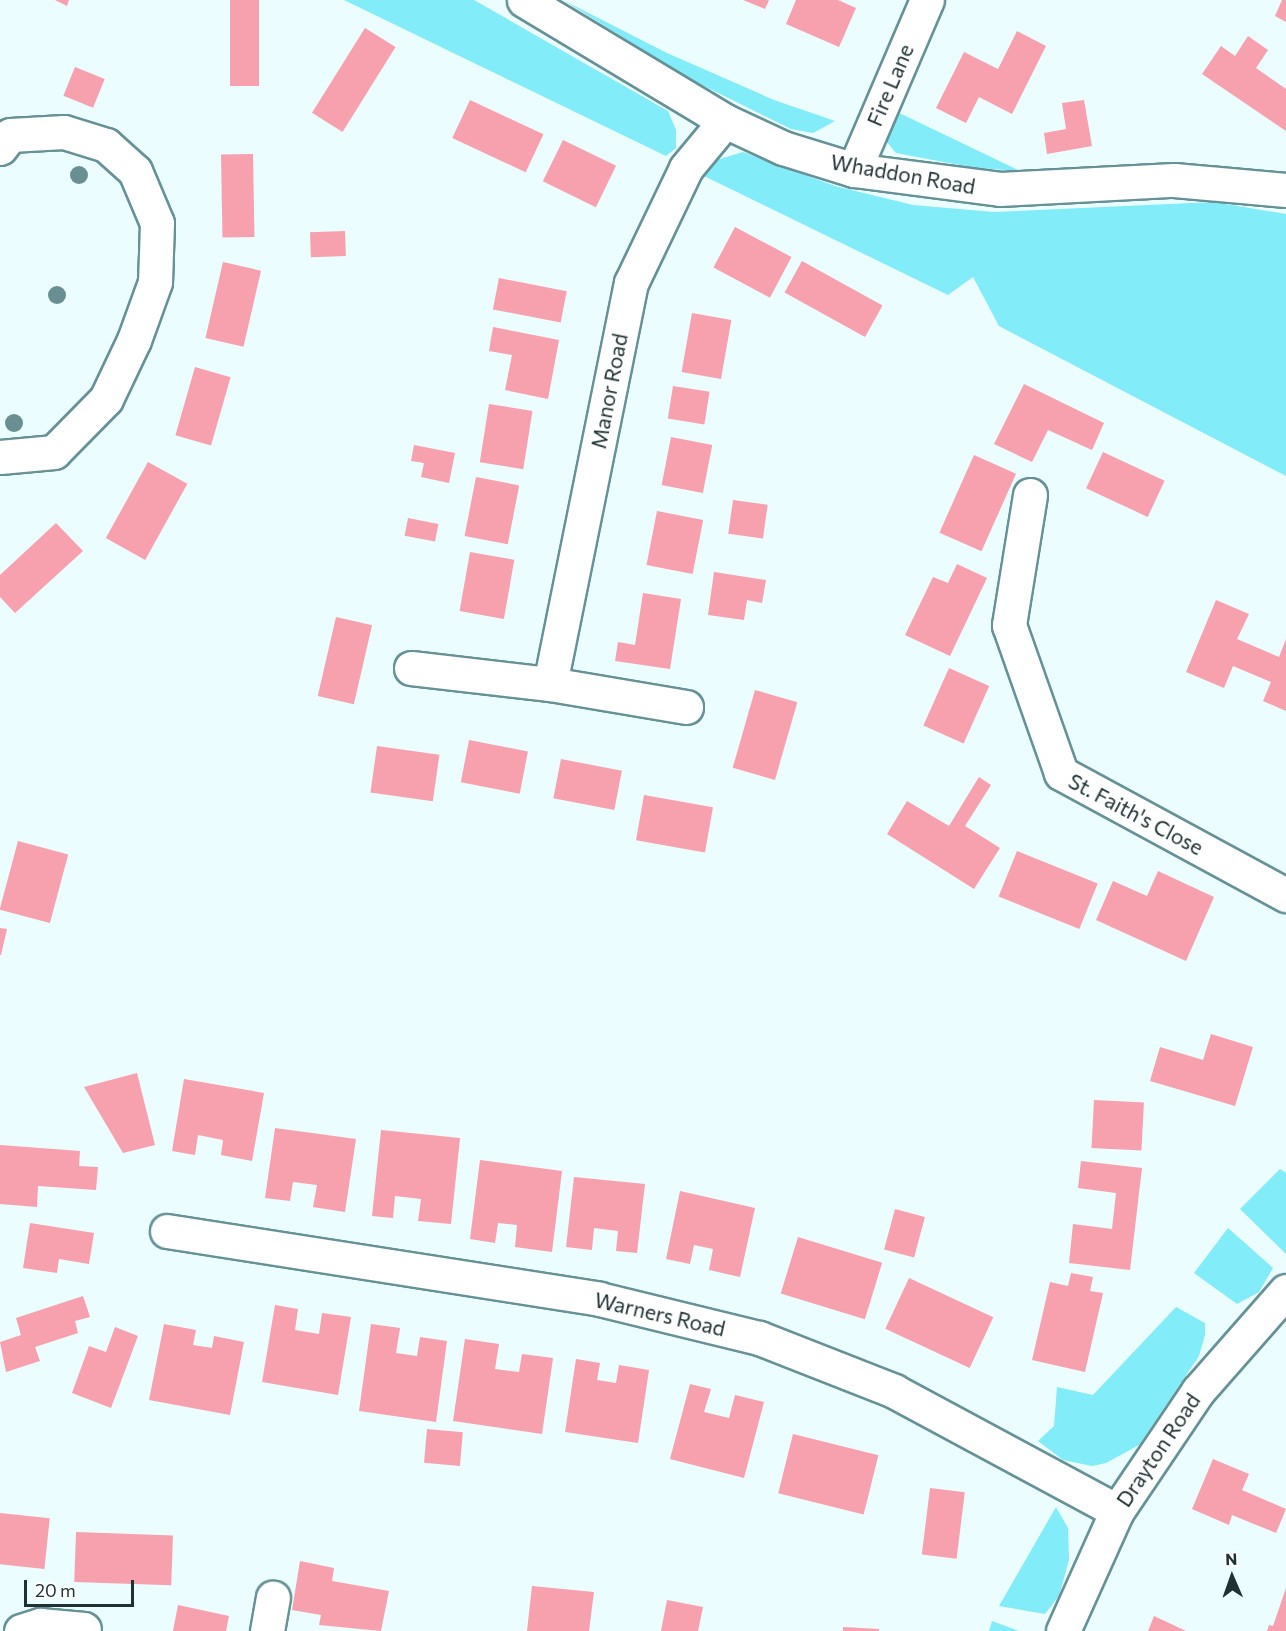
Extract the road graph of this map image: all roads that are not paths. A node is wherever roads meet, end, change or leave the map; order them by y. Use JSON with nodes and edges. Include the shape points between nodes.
{"nodes":[{"id":1,"x":524,"y":0,"type":"edge"},
{"id":2,"x":927,"y":0,"type":"edge"},
{"id":3,"x":724,"y":121,"type":"junction"},
{"id":4,"x":0,"y":148,"type":"edge"},
{"id":5,"x":854,"y":170,"type":"junction"},
{"id":6,"x":1286,"y":190,"type":"edge"},
{"id":7,"x":0,"y":457,"type":"edge"},
{"id":8,"x":1030,"y":495,"type":"dead end"},
{"id":9,"x":411,"y":668,"type":"dead end"},
{"id":10,"x":550,"y":684,"type":"junction"},
{"id":11,"x":686,"y":707,"type":"dead end"},
{"id":12,"x":1286,"y":895,"type":"edge"},
{"id":13,"x":167,"y":1231,"type":"dead end"},
{"id":14,"x":1286,"y":1291,"type":"edge"},
{"id":15,"x":1117,"y":1511,"type":"junction"},
{"id":16,"x":273,"y":1598,"type":"dead end"},
{"id":17,"x":84,"y":1629,"type":"dead end"},
{"id":18,"x":21,"y":1631,"type":"edge"},
{"id":19,"x":267,"y":1631,"type":"edge"},
{"id":20,"x":1063,"y":1631,"type":"edge"}],
"edges":[{"from":1,"to":3,"type":"street","name":"Whaddon Road"},
{"from":2,"to":5,"type":"street","name":"Fire Lane"},
{"from":3,"to":5,"type":"street","name":"Whaddon Road","via":[[783,148]]},
{"from":3,"to":10,"type":"street","name":"Manor Road","via":[[686,168],[631,283]]},
{"from":4,"to":7,"type":"street","via":[[10,135],[64,132],[106,145],[135,171],[157,223],[156,282],[106,399],[54,452]]},
{"from":5,"to":6,"type":"street","name":"Whaddon Road","via":[[1000,189],[1174,180]]},
{"from":8,"to":12,"type":"street","name":"St. Faith's Close","via":[[1009,625],[1061,773]]},
{"from":9,"to":10,"type":"street"},
{"from":10,"to":11,"type":"street"},
{"from":13,"to":15,"type":"street","name":"Warners Road","via":[[599,1299],[759,1338],[894,1391]]},
{"from":14,"to":15,"type":"street","name":"Drayton Road","via":[[1198,1391]]},
{"from":15,"to":20,"type":"street","name":"Drayton Road"},
{"from":16,"to":19,"type":"street"},
{"from":17,"to":18,"type":"street","via":[[40,1625]]}]}
